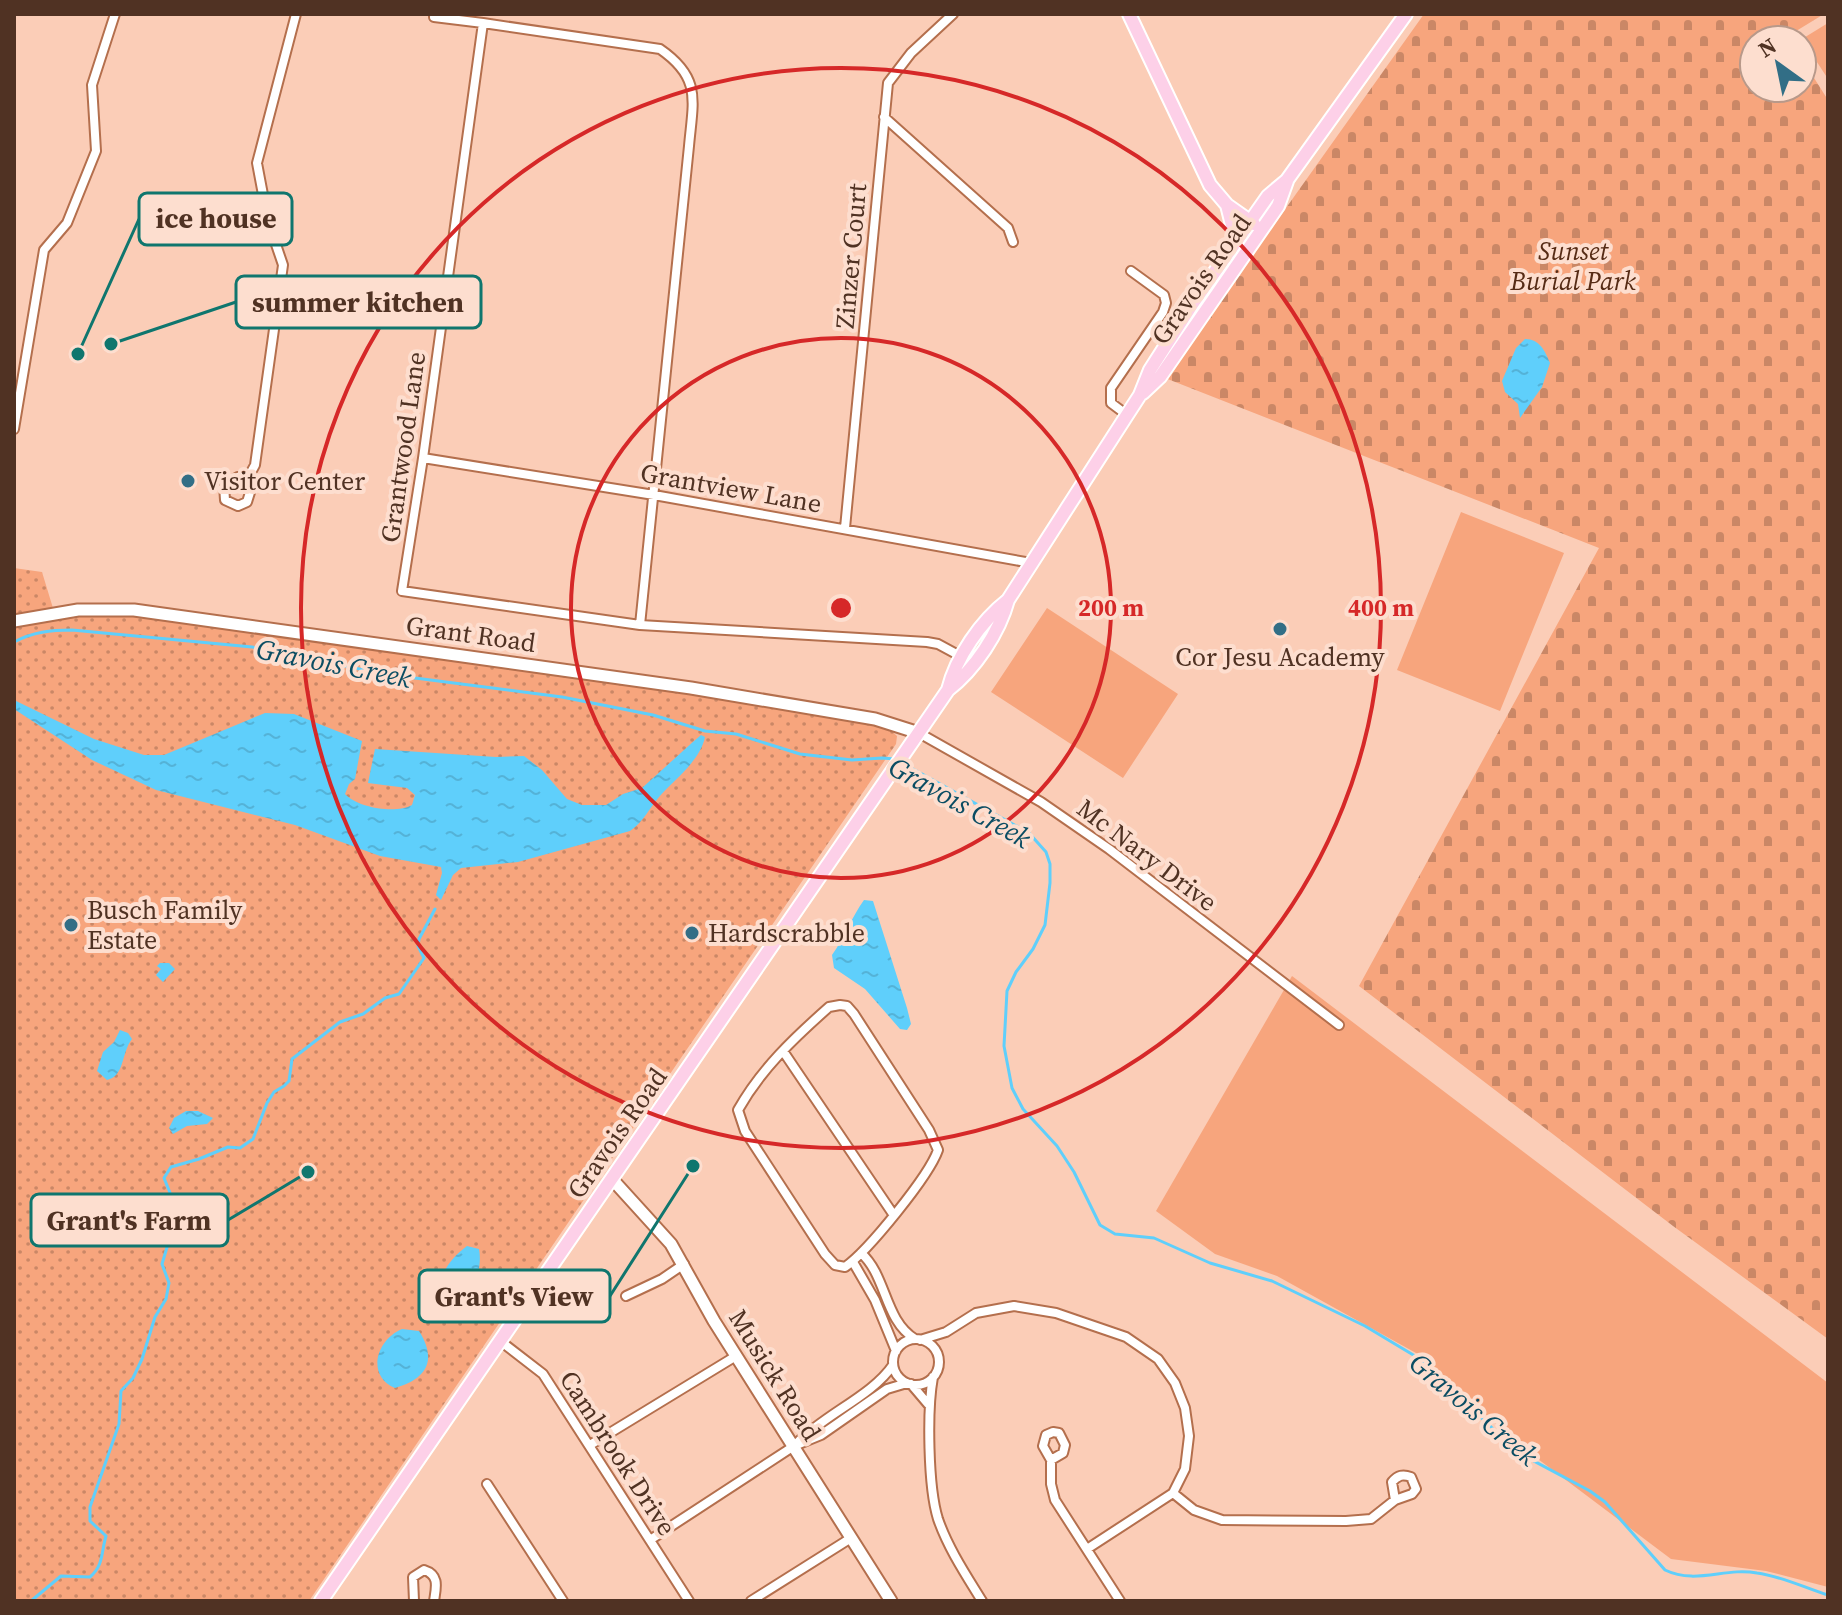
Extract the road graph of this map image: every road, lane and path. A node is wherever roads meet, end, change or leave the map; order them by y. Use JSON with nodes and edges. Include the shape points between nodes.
{"nodes":[{"id":1,"x":115,"y":14,"type":"edge"},
{"id":2,"x":296,"y":14,"type":"edge"},
{"id":3,"x":953,"y":14,"type":"edge"},
{"id":4,"x":1129,"y":14,"type":"edge"},
{"id":5,"x":1406,"y":14,"type":"edge"},
{"id":6,"x":434,"y":17,"type":"dead end"},
{"id":7,"x":483,"y":23,"type":"junction"},
{"id":8,"x":884,"y":117,"type":"junction"},
{"id":9,"x":1287,"y":180,"type":"junction"},
{"id":10,"x":1227,"y":205,"type":"junction"},
{"id":11,"x":1250,"y":221,"type":"junction"},
{"id":12,"x":1262,"y":230,"type":"junction"},
{"id":13,"x":1236,"y":241,"type":"junction"},
{"id":14,"x":1013,"y":242,"type":"dead end"},
{"id":15,"x":1131,"y":271,"type":"dead end"},
{"id":16,"x":1140,"y":395,"type":"junction"},
{"id":17,"x":1127,"y":415,"type":"junction"},
{"id":18,"x":14,"y":429,"type":"edge"},
{"id":19,"x":423,"y":458,"type":"junction"},
{"id":20,"x":249,"y":476,"type":"dead end"},
{"id":21,"x":654,"y":495,"type":"junction"},
{"id":22,"x":845,"y":528,"type":"junction"},
{"id":23,"x":1031,"y":563,"type":"junction"},
{"id":24,"x":1008,"y":600,"type":"junction"},
{"id":25,"x":14,"y":621,"type":"edge"},
{"id":26,"x":640,"y":625,"type":"junction"},
{"id":27,"x":962,"y":657,"type":"junction"},
{"id":28,"x":948,"y":690,"type":"junction"},
{"id":29,"x":919,"y":733,"type":"junction"},
{"id":30,"x":1339,"y":1025,"type":"dead end"},
{"id":31,"x":783,"y":1051,"type":"junction"},
{"id":32,"x":612,"y":1179,"type":"junction"},
{"id":33,"x":893,"y":1214,"type":"junction"},
{"id":34,"x":861,"y":1253,"type":"junction"},
{"id":35,"x":853,"y":1262,"type":"junction"},
{"id":36,"x":684,"y":1264,"type":"junction"},
{"id":37,"x":626,"y":1296,"type":"dead end"},
{"id":38,"x":946,"y":1332,"type":"junction"},
{"id":39,"x":499,"y":1340,"type":"junction"},
{"id":40,"x":918,"y":1340,"type":"junction"},
{"id":41,"x":896,"y":1351,"type":"junction"},
{"id":42,"x":937,"y":1355,"type":"junction"},
{"id":43,"x":736,"y":1356,"type":"junction"},
{"id":44,"x":893,"y":1365,"type":"junction"},
{"id":45,"x":933,"y":1377,"type":"junction"},
{"id":46,"x":909,"y":1384,"type":"junction"},
{"id":47,"x":928,"y":1404,"type":"junction"},
{"id":48,"x":590,"y":1445,"type":"junction"},
{"id":49,"x":794,"y":1446,"type":"junction"},
{"id":50,"x":1051,"y":1460,"type":"dead end"},
{"id":51,"x":487,"y":1484,"type":"dead end"},
{"id":52,"x":1173,"y":1493,"type":"junction"},
{"id":53,"x":1395,"y":1500,"type":"dead end"},
{"id":54,"x":851,"y":1538,"type":"junction"},
{"id":55,"x":650,"y":1540,"type":"junction"},
{"id":56,"x":1087,"y":1549,"type":"junction"},
{"id":57,"x":321,"y":1601,"type":"edge"},
{"id":58,"x":414,"y":1601,"type":"edge"},
{"id":59,"x":434,"y":1601,"type":"edge"},
{"id":60,"x":563,"y":1601,"type":"edge"},
{"id":61,"x":689,"y":1601,"type":"edge"},
{"id":62,"x":751,"y":1601,"type":"edge"},
{"id":63,"x":891,"y":1601,"type":"edge"},
{"id":64,"x":982,"y":1601,"type":"edge"},
{"id":65,"x":1120,"y":1601,"type":"edge"}],
"edges":[{"from":1,"to":18,"type":"street","via":[[92,85],[96,151],[67,223],[44,250]]},
{"from":2,"to":20,"type":"street","via":[[257,163],[283,265],[255,465]]},
{"from":3,"to":8,"type":"street","name":"Zinzer Court","via":[[888,83]]},
{"from":4,"to":10,"type":"main road","via":[[1201,170]]},
{"from":5,"to":9,"type":"main road","name":"Gravois Road"},
{"from":6,"to":7,"type":"street"},
{"from":7,"to":19,"type":"street","name":"Grantwood Lane"},
{"from":7,"to":21,"type":"street","via":[[660,49],[676,60],[692,83]]},
{"from":8,"to":14,"type":"street","via":[[1008,228]]},
{"from":8,"to":22,"type":"street","name":"Zinzer Court"},
{"from":9,"to":11,"type":"main road","name":"Gravois Road"},
{"from":9,"to":12,"type":"main road","name":"Gravois Road"},
{"from":10,"to":11,"type":"main road"},
{"from":10,"to":13,"type":"main road"},
{"from":11,"to":12,"type":"main road"},
{"from":11,"to":13,"type":"main road","name":"Gravois Road"},
{"from":12,"to":16,"type":"main road","name":"Gravois Road","via":[[1160,377]]},
{"from":13,"to":16,"type":"main road","name":"Gravois Road","via":[[1156,361]]},
{"from":15,"to":17,"type":"street","via":[[1164,295],[1166,303],[1111,388],[1111,403]]},
{"from":16,"to":17,"type":"main road","name":"Gravois Road"},
{"from":17,"to":23,"type":"main road","name":"Gravois Road"},
{"from":19,"to":21,"type":"street","name":"Grantview Lane"},
{"from":19,"to":26,"type":"street","name":"Grantwood Lane","via":[[402,591]]},
{"from":21,"to":22,"type":"street","name":"Grantview Lane"},
{"from":21,"to":26,"type":"street"},
{"from":22,"to":23,"type":"street","name":"Grantview Lane"},
{"from":23,"to":24,"type":"main road","name":"Gravois Road"},
{"from":24,"to":27,"type":"main road","name":"Gravois Road","via":[[992,612]]},
{"from":24,"to":28,"type":"main road","name":"Gravois Road","via":[[1003,619],[964,678]]},
{"from":25,"to":29,"type":"street","name":"Grant Road","via":[[78,610],[134,610],[691,688],[875,719]]},
{"from":26,"to":27,"type":"street","name":"Grantwood Lane","via":[[927,642]]},
{"from":27,"to":28,"type":"main road","name":"Gravois Road"},
{"from":28,"to":29,"type":"main road","name":"Gravois Road"},
{"from":29,"to":30,"type":"street","name":"Mc Nary Drive","via":[[1041,802],[1109,849]]},
{"from":29,"to":32,"type":"main road","name":"Gravois Road"},
{"from":31,"to":33,"type":"street"},
{"from":31,"to":33,"type":"street","via":[[829,1007],[847,1006],[854,1014],[938,1150]]},
{"from":31,"to":35,"type":"street","via":[[758,1077],[738,1110],[740,1117],[825,1254],[835,1265]]},
{"from":32,"to":36,"type":"street","name":"Musick Road"},
{"from":32,"to":39,"type":"main road","name":"Gravois Road"},
{"from":33,"to":34,"type":"street"},
{"from":34,"to":35,"type":"street"},
{"from":34,"to":40,"type":"street","via":[[897,1322]]},
{"from":35,"to":41,"type":"street"},
{"from":36,"to":37,"type":"street"},
{"from":36,"to":43,"type":"street","name":"Musick Road"},
{"from":38,"to":40,"type":"street"},
{"from":38,"to":42,"type":"street"},
{"from":38,"to":52,"type":"street","via":[[976,1313],[1014,1306],[1056,1313],[1126,1337],[1158,1359],[1180,1395],[1189,1436],[1185,1469]]},
{"from":39,"to":48,"type":"street","name":"Cambrook Drive","via":[[543,1374]]},
{"from":39,"to":57,"type":"main road","name":"Gravois Road"},
{"from":40,"to":41,"type":"street"},
{"from":40,"to":42,"type":"street"},
{"from":41,"to":44,"type":"street"},
{"from":42,"to":45,"type":"street"},
{"from":43,"to":48,"type":"street"},
{"from":43,"to":49,"type":"street","name":"Musick Road"},
{"from":44,"to":46,"type":"street"},
{"from":44,"to":49,"type":"street","via":[[880,1381],[814,1425]]},
{"from":45,"to":46,"type":"street"},
{"from":45,"to":47,"type":"street"},
{"from":46,"to":47,"type":"street"},
{"from":46,"to":49,"type":"street","via":[[887,1389],[821,1435]]},
{"from":47,"to":64,"type":"street","via":[[937,1516]]},
{"from":48,"to":55,"type":"street","name":"Cambrook Drive"},
{"from":49,"to":54,"type":"street","name":"Musick Road"},
{"from":49,"to":55,"type":"street"},
{"from":50,"to":56,"type":"street","via":[[1055,1500]]},
{"from":51,"to":60,"type":"street"},
{"from":52,"to":53,"type":"street","via":[[1194,1510],[1222,1520],[1371,1519]]},
{"from":52,"to":56,"type":"street"},
{"from":54,"to":62,"type":"street"},
{"from":54,"to":63,"type":"street","name":"Musick Road"},
{"from":55,"to":61,"type":"street","name":"Cambrook Drive"},
{"from":56,"to":65,"type":"street"},
{"from":58,"to":59,"type":"street","via":[[413,1577],[424,1570],[436,1580]]}]}
